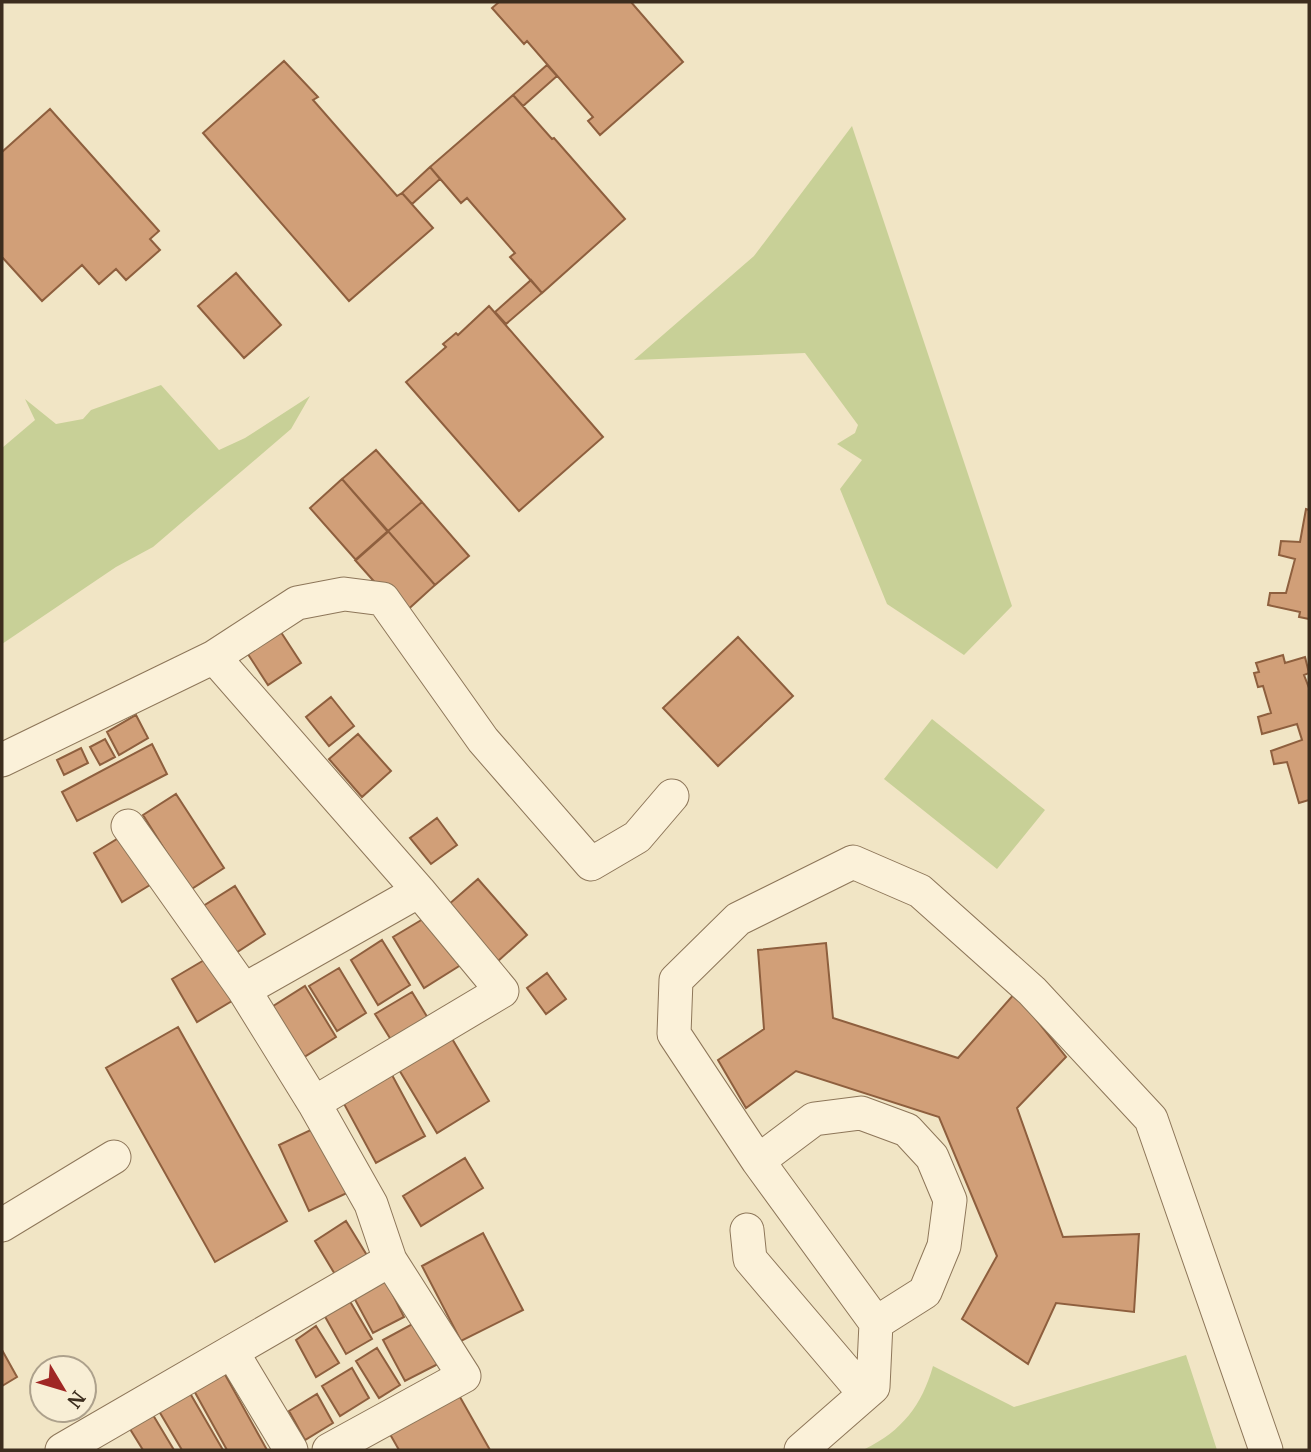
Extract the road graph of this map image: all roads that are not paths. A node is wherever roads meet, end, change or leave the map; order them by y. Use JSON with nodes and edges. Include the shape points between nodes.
{"nodes":[{"id":1,"x":214,"y":657,"type":"junction"},
{"id":2,"x":2,"y":760,"type":"edge"},
{"id":3,"x":673,"y":796,"type":"dead end"},
{"id":4,"x":128,"y":826,"type":"dead end"},
{"id":5,"x":419,"y":891,"type":"junction"},
{"id":6,"x":244,"y":990,"type":"junction"},
{"id":7,"x":314,"y":1102,"type":"junction"},
{"id":8,"x":114,"y":1157,"type":"dead end"},
{"id":9,"x":758,"y":1161,"type":"junction"},
{"id":10,"x":2,"y":1225,"type":"edge"},
{"id":11,"x":747,"y":1230,"type":"dead end"},
{"id":12,"x":390,"y":1260,"type":"junction"},
{"id":13,"x":876,"y":1323,"type":"junction"},
{"id":14,"x":232,"y":1352,"type":"junction"},
{"id":15,"x":865,"y":1394,"type":"junction"},
{"id":16,"x":62,"y":1450,"type":"edge"},
{"id":17,"x":291,"y":1450,"type":"edge"},
{"id":18,"x":329,"y":1450,"type":"edge"},
{"id":19,"x":801,"y":1450,"type":"edge"},
{"id":20,"x":1266,"y":1450,"type":"edge"}],
"edges":[{"from":1,"to":2,"type":"street"},
{"from":1,"to":3,"type":"street","via":[[297,603],[344,594],[383,599],[483,740],[590,864],[637,837]]},
{"from":1,"to":5,"type":"street"},
{"from":4,"to":6,"type":"street"},
{"from":5,"to":6,"type":"street"},
{"from":5,"to":7,"type":"street","via":[[502,991]]},
{"from":6,"to":7,"type":"street"},
{"from":7,"to":12,"type":"street","via":[[370,1204]]},
{"from":8,"to":10,"type":"street"},
{"from":9,"to":13,"type":"street"},
{"from":9,"to":13,"type":"street","via":[[814,1119],[861,1113],[907,1130],[932,1157],[950,1200],[944,1246],[925,1292]]},
{"from":9,"to":20,"type":"street","via":[[674,1034],[676,980],[738,919],[853,862],[920,891],[1032,991],[1151,1119]]},
{"from":11,"to":15,"type":"street","via":[[750,1259]]},
{"from":12,"to":14,"type":"street"},
{"from":12,"to":18,"type":"street","via":[[464,1376]]},
{"from":13,"to":15,"type":"street","via":[[873,1387]]},
{"from":14,"to":16,"type":"street"},
{"from":14,"to":17,"type":"street"},
{"from":15,"to":19,"type":"street"}]}
